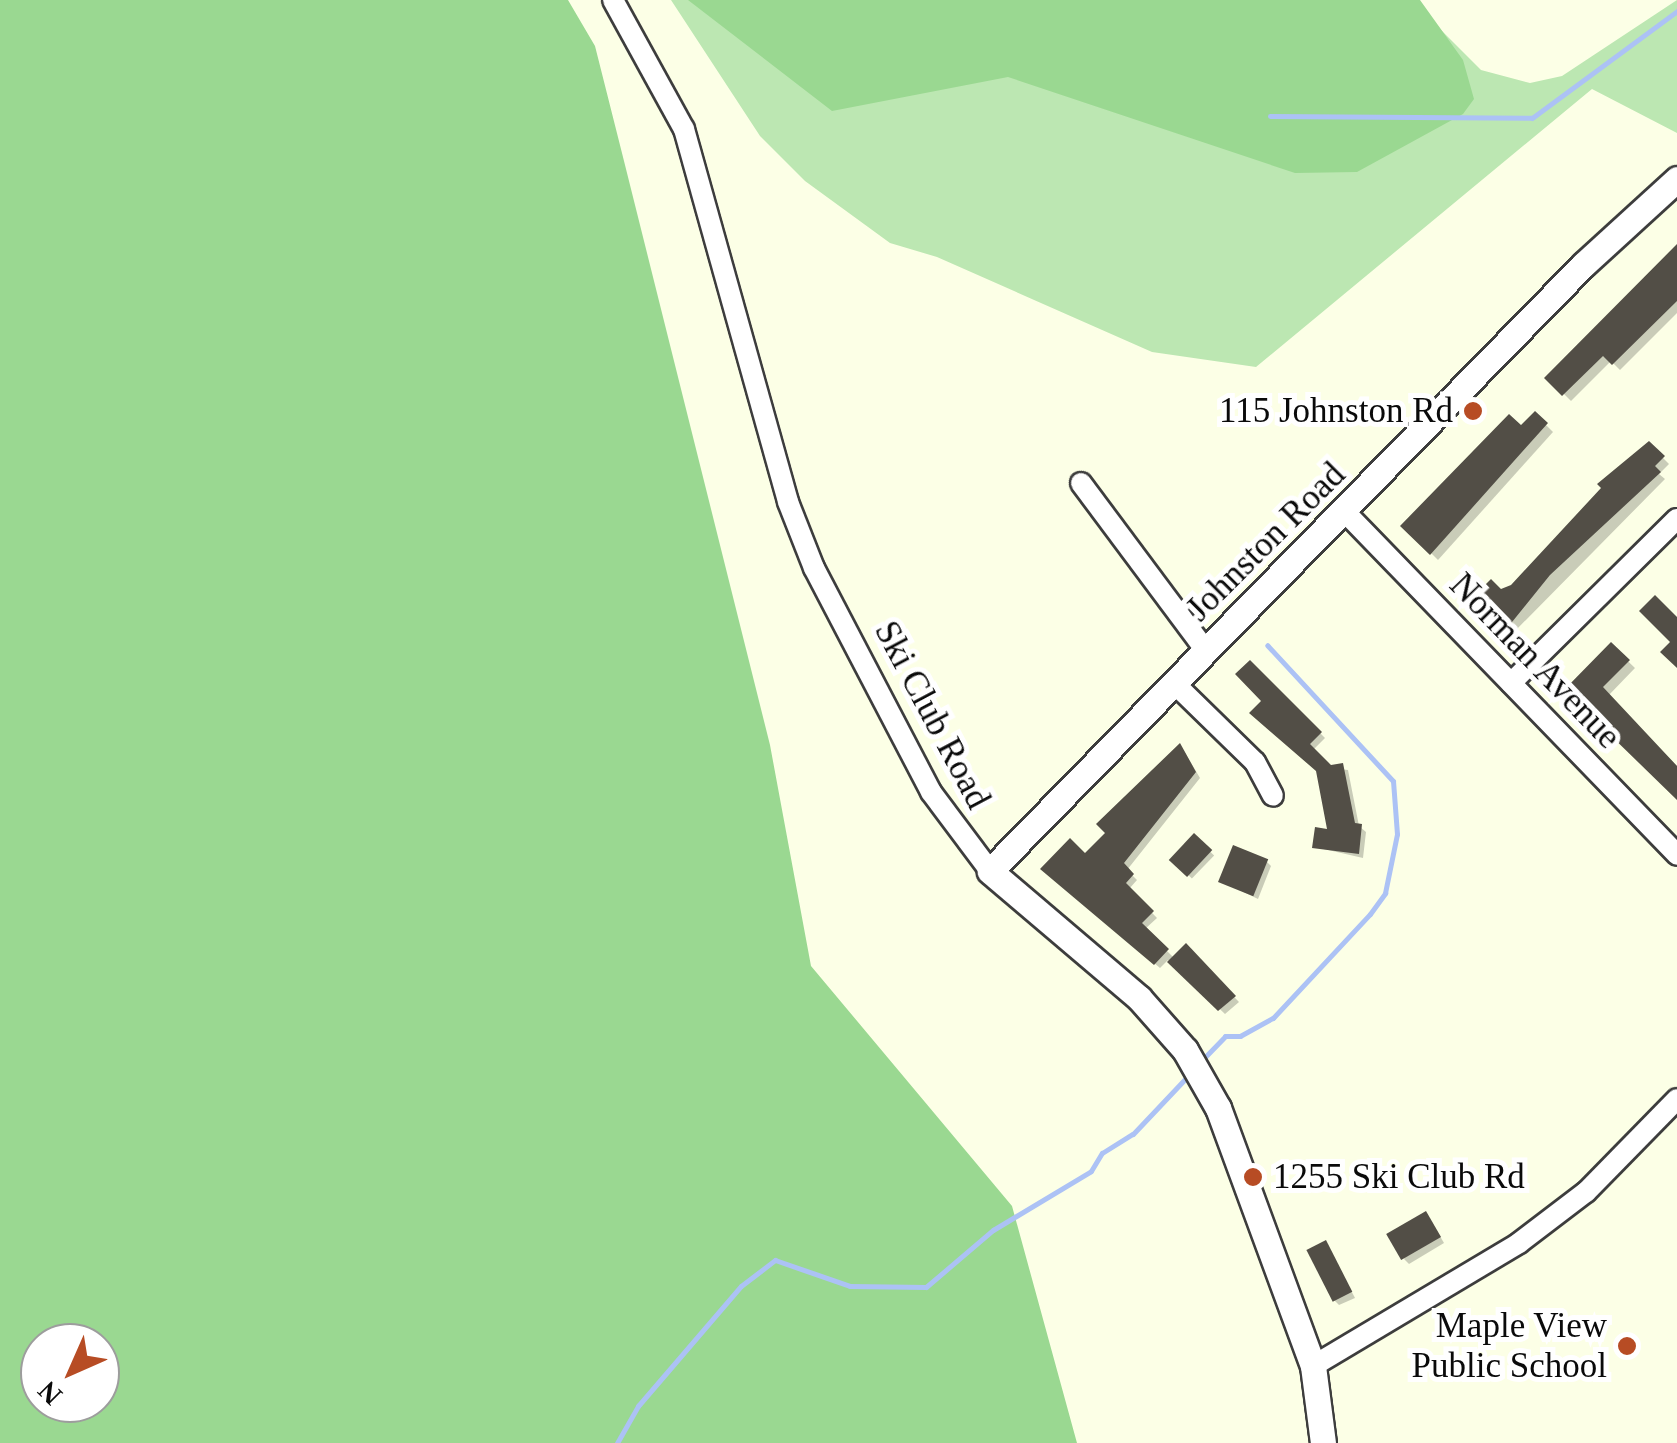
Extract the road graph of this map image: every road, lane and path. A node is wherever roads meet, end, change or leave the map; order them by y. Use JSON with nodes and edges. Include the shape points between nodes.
{"nodes":[{"id":1,"x":613,"y":0,"type":"edge"},
{"id":2,"x":1677,"y":178,"type":"edge"},
{"id":3,"x":1081,"y":483,"type":"dead end"},
{"id":4,"x":1346,"y":513,"type":"junction"},
{"id":5,"x":1673,"y":531,"type":"edge"},
{"id":6,"x":1207,"y":652,"type":"junction"},
{"id":7,"x":1511,"y":682,"type":"junction"},
{"id":8,"x":1176,"y":685,"type":"junction"},
{"id":9,"x":1273,"y":796,"type":"dead end"},
{"id":10,"x":1677,"y":854,"type":"edge"},
{"id":11,"x":990,"y":871,"type":"junction"},
{"id":12,"x":1677,"y":1099,"type":"edge"},
{"id":13,"x":1313,"y":1366,"type":"junction"},
{"id":14,"x":1323,"y":1443,"type":"edge"}],
"edges":[{"from":1,"to":11,"type":"street","name":"Ski Club Road","via":[[684,129],[788,502],[814,568],[931,792]]},
{"from":2,"to":4,"type":"street","name":"Johnston Road","via":[[1584,264]]},
{"from":3,"to":6,"type":"street"},
{"from":4,"to":6,"type":"street","name":"Johnston Road"},
{"from":4,"to":7,"type":"street","name":"Norman Avenue"},
{"from":5,"to":7,"type":"street"},
{"from":6,"to":8,"type":"street","name":"Johnston Road"},
{"from":7,"to":10,"type":"street","name":"Norman Avenue"},
{"from":8,"to":9,"type":"street","via":[[1256,762]]},
{"from":8,"to":11,"type":"street","name":"Johnston Road"},
{"from":11,"to":13,"type":"street","name":"Ski Club Road","via":[[1139,998],[1185,1050],[1218,1108]]},
{"from":12,"to":13,"type":"street","via":[[1586,1192],[1519,1242]]},
{"from":13,"to":14,"type":"street","name":"Ski Club Road"}]}
